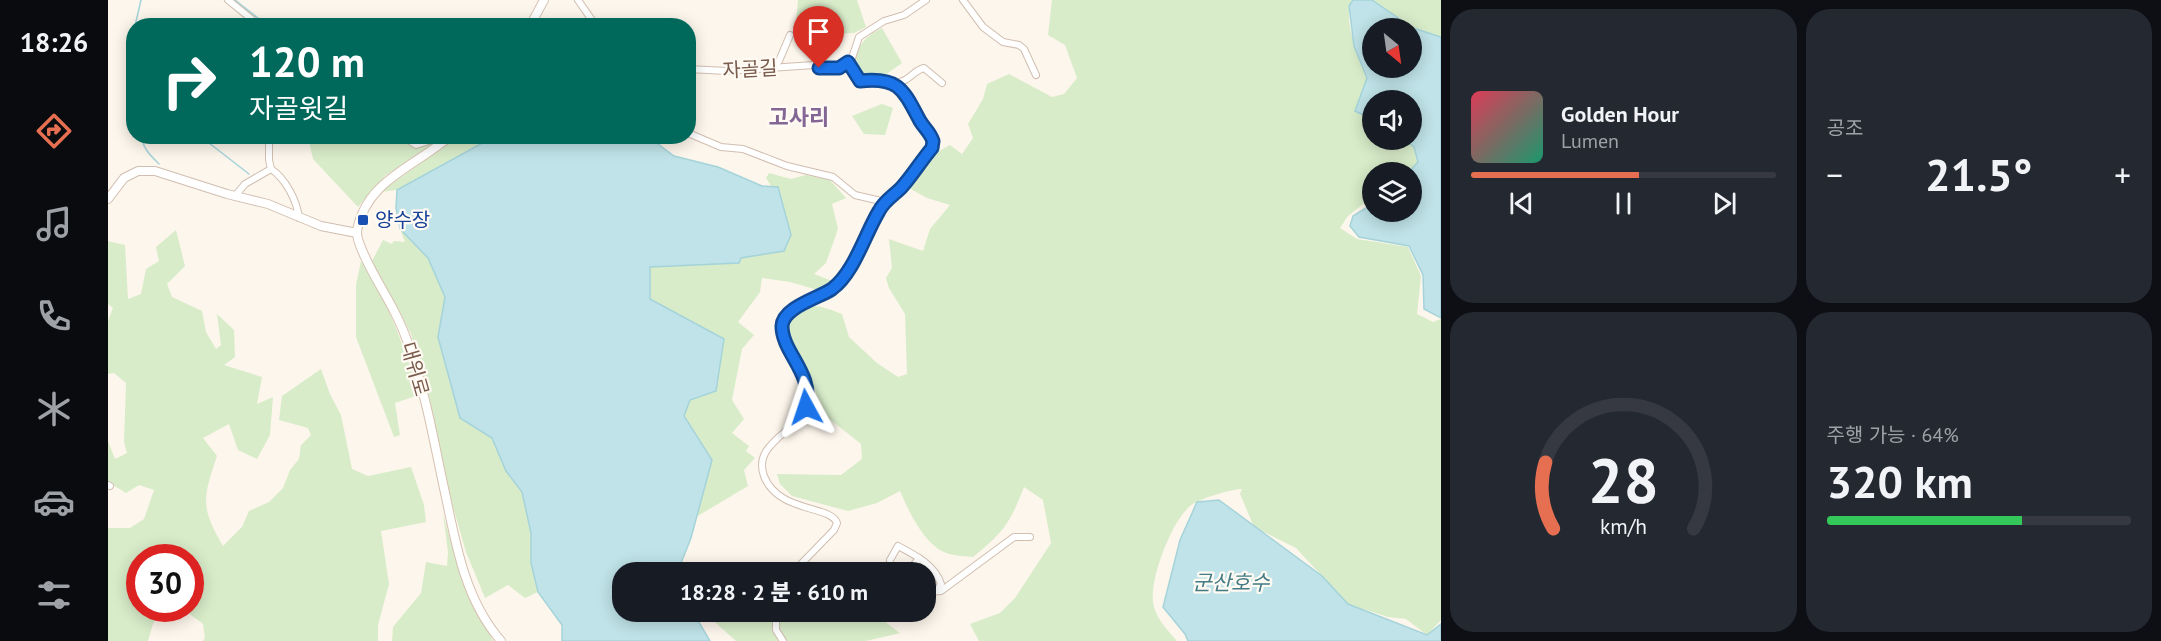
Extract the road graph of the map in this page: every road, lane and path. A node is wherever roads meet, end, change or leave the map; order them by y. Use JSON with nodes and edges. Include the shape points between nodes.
{"nodes":[{"id":1,"x":228,"y":0,"type":"edge"},
{"id":2,"x":544,"y":0,"type":"edge"},
{"id":3,"x":578,"y":0,"type":"edge"},
{"id":4,"x":926,"y":0,"type":"edge"},
{"id":5,"x":963,"y":0,"type":"edge"},
{"id":6,"x":250,"y":18,"type":"edge"},
{"id":7,"x":534,"y":18,"type":"edge"},
{"id":8,"x":590,"y":18,"type":"edge"},
{"id":9,"x":790,"y":35,"type":"dead end"},
{"id":10,"x":848,"y":62,"type":"junction"},
{"id":11,"x":771,"y":68,"type":"junction"},
{"id":12,"x":696,"y":69,"type":"edge"},
{"id":13,"x":1036,"y":75,"type":"dead end"},
{"id":14,"x":894,"y":83,"type":"junction"},
{"id":15,"x":942,"y":83,"type":"dead end"},
{"id":16,"x":696,"y":136,"type":"edge"},
{"id":17,"x":269,"y":144,"type":"edge"},
{"id":18,"x":440,"y":144,"type":"edge"},
{"id":19,"x":271,"y":169,"type":"junction"},
{"id":20,"x":236,"y":196,"type":"junction"},
{"id":21,"x":108,"y":199,"type":"edge"},
{"id":22,"x":885,"y":202,"type":"junction"},
{"id":23,"x":299,"y":219,"type":"junction"},
{"id":24,"x":357,"y":233,"type":"junction"},
{"id":25,"x":1030,"y":537,"type":"dead end"},
{"id":26,"x":919,"y":558,"type":"junction"},
{"id":27,"x":890,"y":560,"type":"dead end"},
{"id":28,"x":801,"y":562,"type":"edge"},
{"id":29,"x":916,"y":562,"type":"edge"},
{"id":30,"x":937,"y":591,"type":"joint"},
{"id":31,"x":776,"y":622,"type":"edge"},
{"id":32,"x":501,"y":641,"type":"edge"},
{"id":33,"x":783,"y":641,"type":"edge"}],
"edges":[{"from":1,"to":6,"type":"street"},
{"from":2,"to":7,"type":"main road"},
{"from":3,"to":8,"type":"street"},
{"from":4,"to":10,"type":"street","via":[[859,37]]},
{"from":5,"to":13,"type":"street","via":[[989,31],[1003,42],[1024,49]]},
{"from":9,"to":11,"type":"street","via":[[779,61]]},
{"from":10,"to":11,"type":"street","name":"자골길","via":[[839,68]]},
{"from":10,"to":14,"type":"street","via":[[860,81],[879,79]]},
{"from":11,"to":12,"type":"street","name":"자골길"},
{"from":14,"to":15,"type":"street","via":[[910,79],[924,68]]},
{"from":14,"to":22,"type":"street","via":[[911,101],[933,141],[932,148],[903,186]]},
{"from":16,"to":22,"type":"street","via":[[721,147],[833,177],[855,195]]},
{"from":17,"to":19,"type":"street"},
{"from":18,"to":24,"type":"main road","via":[[384,182],[366,205]]},
{"from":19,"to":20,"type":"street","via":[[245,184]]},
{"from":19,"to":23,"type":"street","via":[[290,191]]},
{"from":20,"to":21,"type":"street","via":[[147,170],[124,178]]},
{"from":20,"to":23,"type":"street","via":[[268,204]]},
{"from":22,"to":28,"type":"street","via":[[840,281],[790,312],[782,326],[809,396],[798,419],[764,454],[762,468],[774,494],[831,516],[837,523]]},
{"from":23,"to":24,"type":"street"},
{"from":24,"to":32,"type":"main road","name":"대위로","via":[[404,330],[413,358],[462,572]]},
{"from":25,"to":30,"type":"street","via":[[1014,537]]},
{"from":26,"to":27,"type":"street","via":[[898,546]]},
{"from":26,"to":29,"type":"street"},
{"from":26,"to":30,"type":"street","via":[[938,575],[941,584]]},
{"from":31,"to":33,"type":"street"}]}
